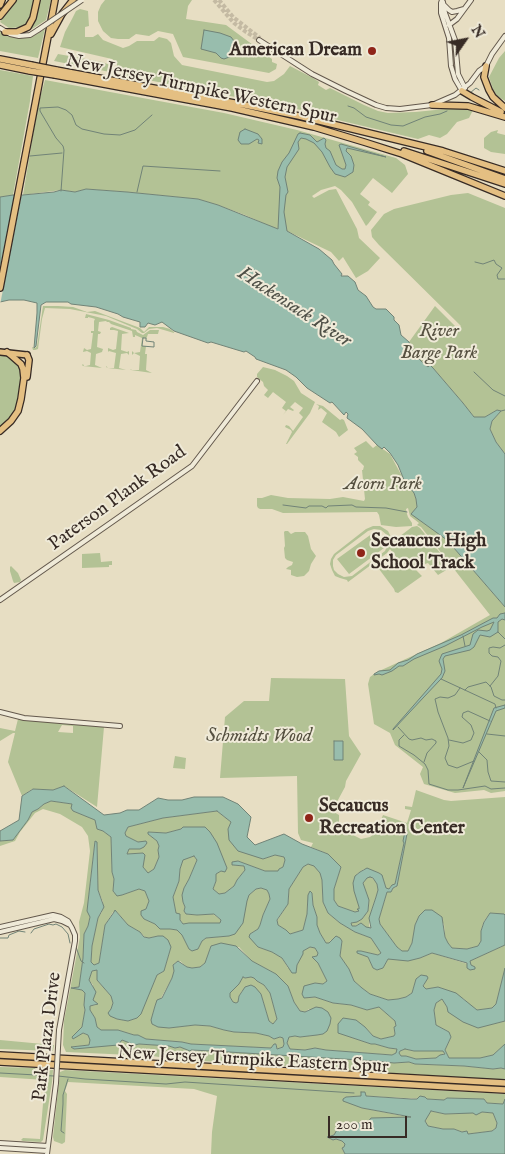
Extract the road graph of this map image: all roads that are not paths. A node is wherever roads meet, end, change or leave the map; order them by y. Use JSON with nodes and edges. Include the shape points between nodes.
{"nodes":[{"id":1,"x":2,"y":0,"type":"edge"},
{"id":2,"x":11,"y":0,"type":"edge"},
{"id":3,"x":37,"y":0,"type":"edge"},
{"id":4,"x":55,"y":0,"type":"edge"},
{"id":5,"x":72,"y":0,"type":"edge"},
{"id":6,"x":82,"y":0,"type":"edge"},
{"id":7,"x":471,"y":0,"type":"edge"},
{"id":8,"x":0,"y":5,"type":"edge"},
{"id":9,"x":466,"y":8,"type":"junction"},
{"id":10,"x":2,"y":13,"type":"edge"},
{"id":11,"x":448,"y":27,"type":"junction"},
{"id":12,"x":2,"y":30,"type":"edge"},
{"id":13,"x":505,"y":36,"type":"edge"},
{"id":14,"x":48,"y":40,"type":"junction"},
{"id":15,"x":261,"y":40,"type":"tunnel mouth"},
{"id":16,"x":0,"y":59,"type":"edge"},
{"id":17,"x":0,"y":65,"type":"edge"},
{"id":18,"x":486,"y":66,"type":"junction"},
{"id":19,"x":30,"y":68,"type":"junction"},
{"id":20,"x":55,"y":72,"type":"junction"},
{"id":21,"x":468,"y":92,"type":"junction"},
{"id":22,"x":432,"y":105,"type":"junction"},
{"id":23,"x":505,"y":109,"type":"edge"},
{"id":24,"x":505,"y":115,"type":"edge"},
{"id":25,"x":398,"y":140,"type":"junction"},
{"id":26,"x":375,"y":145,"type":"junction"},
{"id":27,"x":505,"y":171,"type":"edge"},
{"id":28,"x":505,"y":179,"type":"edge"},
{"id":29,"x":505,"y":184,"type":"edge"},
{"id":30,"x":505,"y":196,"type":"edge"},
{"id":31,"x":0,"y":288,"type":"edge"},
{"id":32,"x":3,"y":352,"type":"edge"},
{"id":33,"x":27,"y":355,"type":"junction"},
{"id":34,"x":24,"y":378,"type":"junction"},
{"id":35,"x":257,"y":381,"type":"dead end"},
{"id":36,"x":0,"y":431,"type":"edge"},
{"id":37,"x":0,"y":435,"type":"edge"},
{"id":38,"x":0,"y":600,"type":"edge"},
{"id":39,"x":0,"y":712,"type":"edge"},
{"id":40,"x":120,"y":726,"type":"dead end"},
{"id":41,"x":25,"y":924,"type":"junction"},
{"id":42,"x":0,"y":927,"type":"edge"},
{"id":43,"x":0,"y":932,"type":"edge"},
{"id":44,"x":0,"y":1055,"type":"edge"},
{"id":45,"x":0,"y":1062,"type":"edge"},
{"id":46,"x":505,"y":1084,"type":"edge"},
{"id":47,"x":505,"y":1090,"type":"edge"},
{"id":48,"x":0,"y":1143,"type":"edge"},
{"id":49,"x":0,"y":1148,"type":"edge"},
{"id":50,"x":48,"y":1150,"type":"edge"}],
"edges":[{"from":1,"to":8,"type":"highway"},
{"from":2,"to":10,"type":"highway"},
{"from":3,"to":12,"type":"highway","via":[[34,18],[28,27],[19,32]]},
{"from":4,"to":14,"type":"highway"},
{"from":5,"to":14,"type":"highway"},
{"from":6,"to":12,"type":"street","bridge":true,"via":[[30,35],[14,36]]},
{"from":7,"to":9,"type":"street"},
{"from":9,"to":11,"type":"street"},
{"from":9,"to":11,"type":"street","via":[[452,12],[443,4]]},
{"from":11,"to":21,"type":"street","via":[[455,40],[458,74]]},
{"from":13,"to":18,"type":"street"},
{"from":14,"to":31,"type":"highway"},
{"from":15,"to":22,"type":"street","via":[[320,78],[376,105],[400,109]]},
{"from":16,"to":19,"type":"highway","name":"New Jersey Turnpike Western Spur"},
{"from":17,"to":19,"type":"highway","name":"New Jersey Turnpike Western Spur"},
{"from":18,"to":21,"type":"street","via":[[479,70]]},
{"from":18,"to":23,"type":"highway","via":[[484,77],[489,90]]},
{"from":19,"to":20,"type":"highway","name":"New Jersey Turnpike Western Spur","bridge":true},
{"from":20,"to":25,"type":"highway","name":"New Jersey Turnpike Western Spur","via":[[265,109]]},
{"from":20,"to":26,"type":"highway","name":"New Jersey Turnpike Western Spur","via":[[256,113]]},
{"from":21,"to":22,"type":"street"},
{"from":21,"to":23,"type":"highway"},
{"from":21,"to":24,"type":"highway"},
{"from":22,"to":24,"type":"highway","via":[[468,106]]},
{"from":25,"to":27,"type":"highway","name":"New Jersey Turnpike Western Spur"},
{"from":25,"to":28,"type":"highway"},
{"from":26,"to":29,"type":"highway","via":[[421,156]]},
{"from":26,"to":30,"type":"highway","name":"New Jersey Turnpike Western Spur"},
{"from":32,"to":33,"type":"main road"},
{"from":32,"to":34,"type":"highway","via":[[21,364]]},
{"from":33,"to":34,"type":"highway"},
{"from":33,"to":37,"type":"highway","via":[[22,406],[16,421]]},
{"from":34,"to":36,"type":"highway","via":[[18,411]]},
{"from":35,"to":38,"type":"street","name":"Paterson Plank Road","via":[[192,466]]},
{"from":39,"to":40,"type":"street","via":[[24,718]]},
{"from":41,"to":42,"type":"street"},
{"from":41,"to":43,"type":"street"},
{"from":41,"to":50,"type":"street","name":"Park Plaza Drive","bridge":true,"via":[[53,915],[64,918],[74,933],[75,941],[60,1020]]},
{"from":44,"to":46,"type":"highway","name":"New Jersey Turnpike Eastern Spur"},
{"from":45,"to":47,"type":"highway","name":"New Jersey Turnpike Eastern Spur"},
{"from":48,"to":50,"type":"street"},
{"from":49,"to":50,"type":"street"}]}
